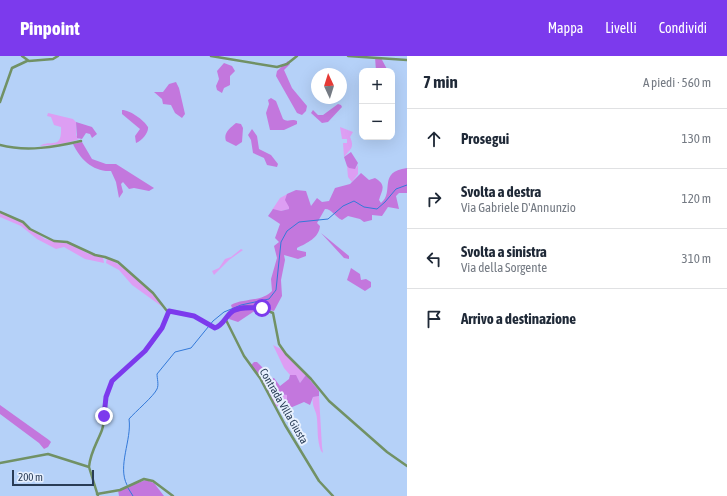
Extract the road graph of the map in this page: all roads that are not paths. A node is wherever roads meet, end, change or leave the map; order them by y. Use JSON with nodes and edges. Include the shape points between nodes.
{"nodes":[{"id":1,"x":22,"y":56,"type":"edge"},
{"id":2,"x":58,"y":56,"type":"edge"},
{"id":3,"x":211,"y":56,"type":"edge"},
{"id":4,"x":297,"y":56,"type":"edge"},
{"id":5,"x":348,"y":56,"type":"edge"},
{"id":6,"x":407,"y":60,"type":"edge"},
{"id":7,"x":27,"y":61,"type":"junction"},
{"id":8,"x":0,"y":102,"type":"edge"},
{"id":9,"x":81,"y":141,"type":"dead end"},
{"id":10,"x":0,"y":145,"type":"edge"},
{"id":11,"x":0,"y":212,"type":"edge"},
{"id":12,"x":169,"y":311,"type":"junction"},
{"id":13,"x":226,"y":320,"type":"junction"},
{"id":14,"x":0,"y":463,"type":"edge"},
{"id":15,"x":407,"y":466,"type":"edge"},
{"id":16,"x":89,"y":467,"type":"junction"},
{"id":17,"x":98,"y":495,"type":"edge"},
{"id":18,"x":173,"y":496,"type":"edge"},
{"id":19,"x":333,"y":496,"type":"edge"}],
"edges":[{"from":1,"to":7,"type":"street"},
{"from":2,"to":7,"type":"street","via":[[53,59]]},
{"from":3,"to":4,"type":"street","via":[[278,67]]},
{"from":5,"to":6,"type":"street"},
{"from":7,"to":8,"type":"street","via":[[12,68]]},
{"from":9,"to":10,"type":"street","via":[[63,146],[28,149]]},
{"from":11,"to":12,"type":"street","via":[[23,222],[45,237],[67,242],[95,256],[105,256],[118,262],[154,293]]},
{"from":12,"to":13,"type":"street","via":[[194,316],[215,328]]},
{"from":12,"to":16,"type":"street","via":[[162,328],[145,351],[109,387],[102,430],[92,451]]},
{"from":13,"to":15,"type":"street","via":[[233,311],[240,308],[262,308],[273,313],[279,344],[286,354],[329,401],[387,452]]},
{"from":13,"to":19,"type":"street","name":"Contrada Villa Giusta","via":[[244,356],[260,378],[311,469]]},
{"from":14,"to":16,"type":"street","via":[[48,454]]},
{"from":16,"to":17,"type":"street"},
{"from":17,"to":18,"type":"street","via":[[149,479]]}]}
